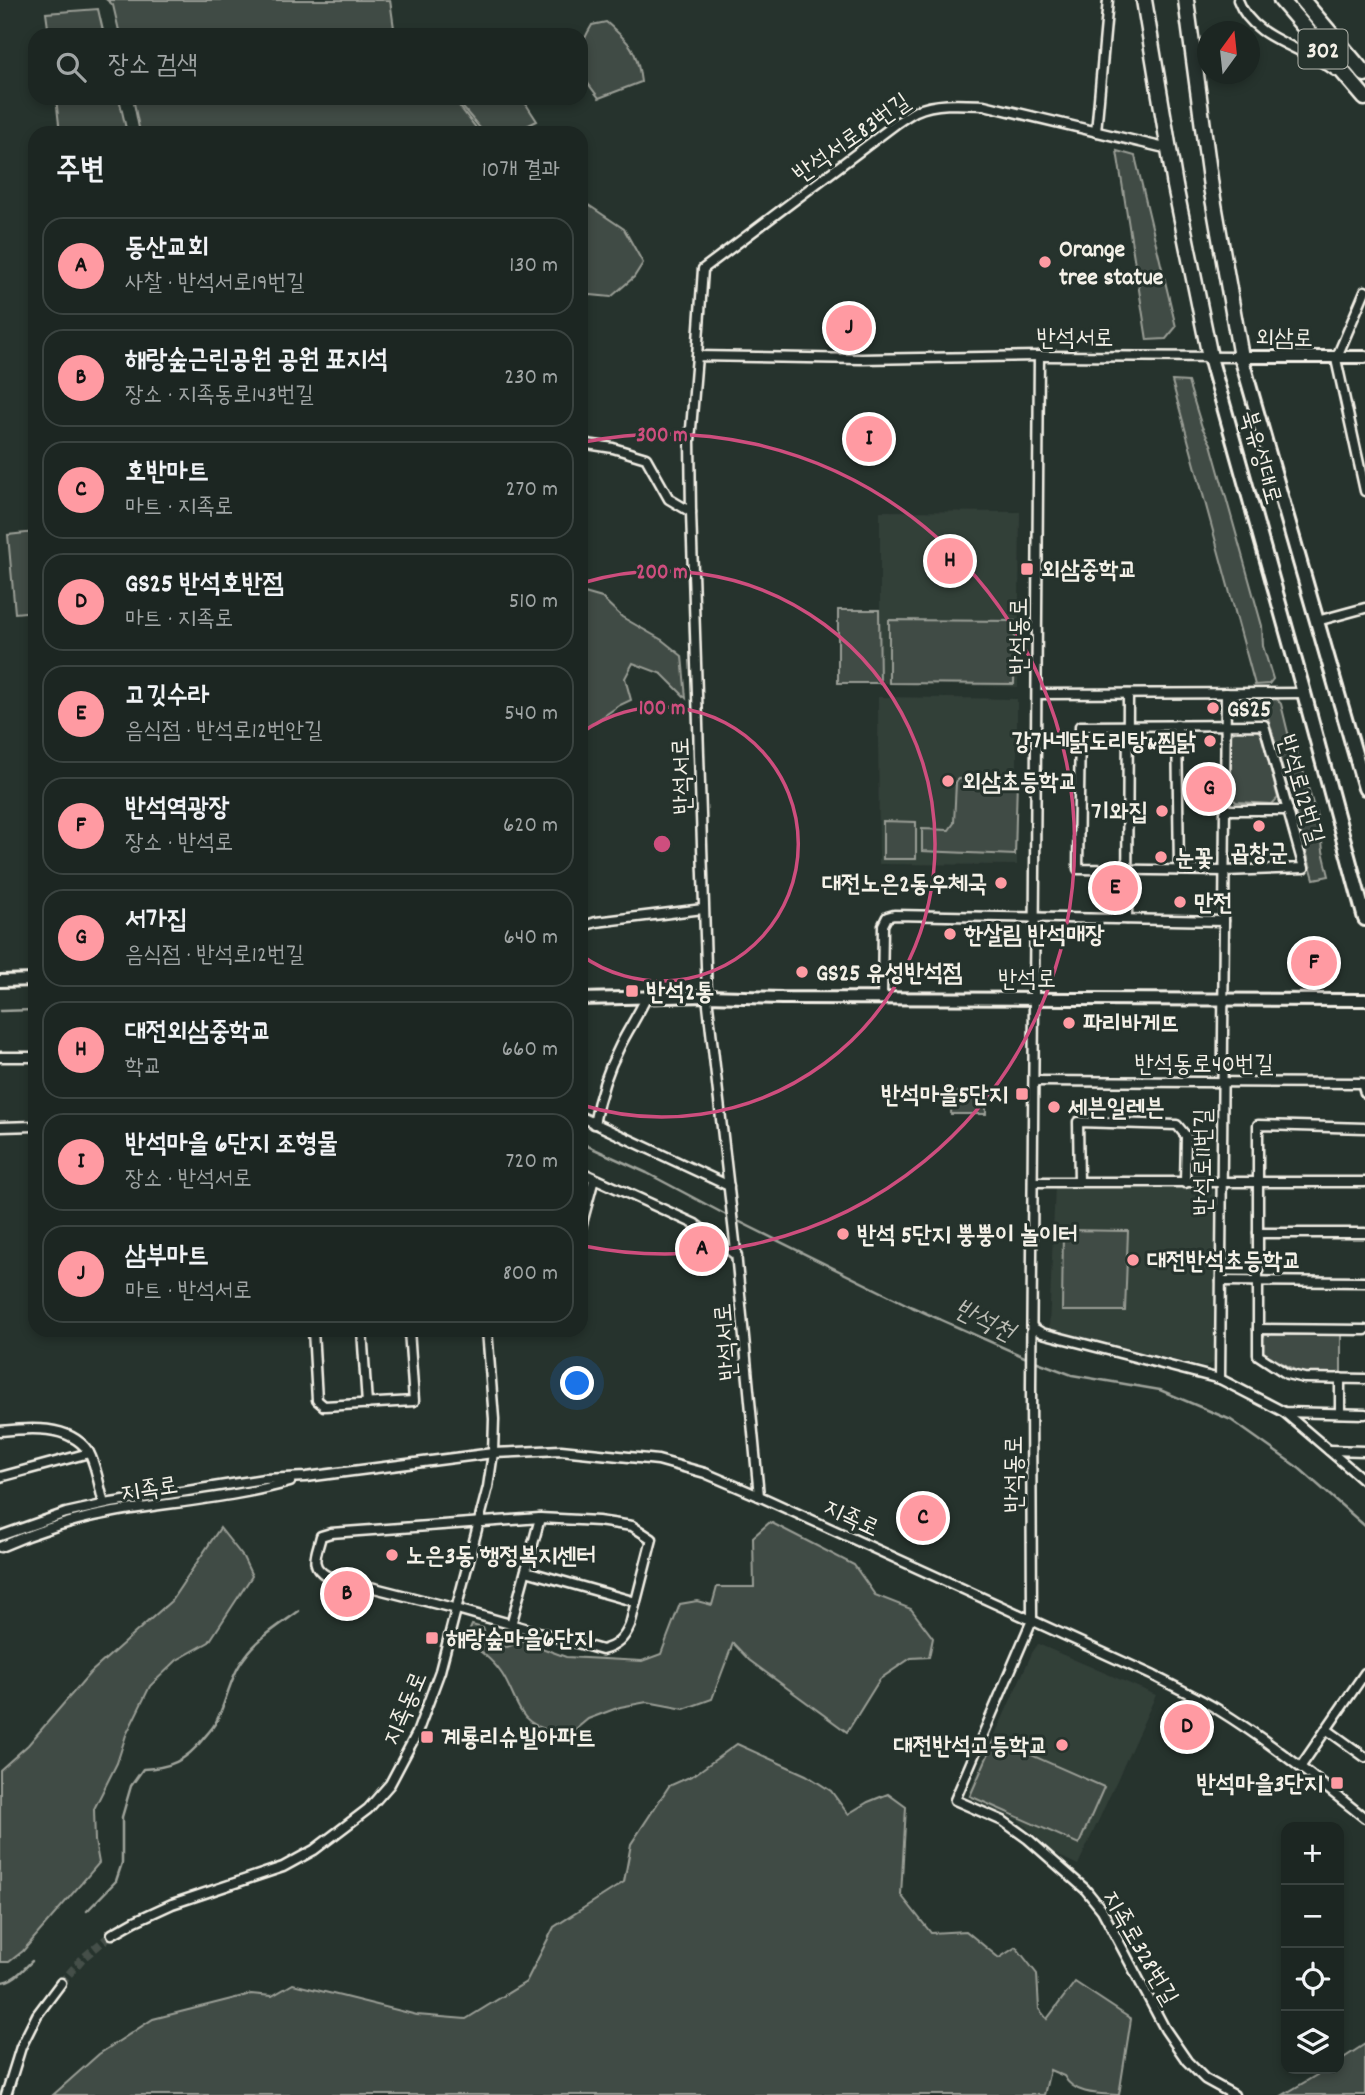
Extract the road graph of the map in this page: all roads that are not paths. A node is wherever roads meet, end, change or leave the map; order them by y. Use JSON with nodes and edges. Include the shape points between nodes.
{"nodes":[{"id":1,"x":1108,"y":0,"type":"edge"},
{"id":2,"x":1144,"y":0,"type":"edge"},
{"id":3,"x":1186,"y":0,"type":"edge"},
{"id":4,"x":1238,"y":0,"type":"edge"},
{"id":5,"x":1281,"y":0,"type":"edge"},
{"id":6,"x":1302,"y":0,"type":"edge"},
{"id":7,"x":1365,"y":74,"type":"edge"},
{"id":8,"x":1365,"y":99,"type":"edge"},
{"id":9,"x":1365,"y":106,"type":"edge"},
{"id":10,"x":1096,"y":132,"type":"junction"},
{"id":11,"x":1169,"y":149,"type":"junction"},
{"id":12,"x":1365,"y":291,"type":"edge"},
{"id":13,"x":697,"y":356,"type":"junction"},
{"id":14,"x":1039,"y":356,"type":"junction"},
{"id":15,"x":1210,"y":357,"type":"junction"},
{"id":16,"x":1241,"y":357,"type":"junction"},
{"id":17,"x":1365,"y":357,"type":"edge"},
{"id":18,"x":1336,"y":359,"type":"junction"},
{"id":19,"x":588,"y":444,"type":"edge"},
{"id":20,"x":1365,"y":491,"type":"edge"},
{"id":21,"x":691,"y":512,"type":"junction"},
{"id":22,"x":1365,"y":608,"type":"edge"},
{"id":23,"x":1317,"y":621,"type":"junction"},
{"id":24,"x":1226,"y":693,"type":"junction"},
{"id":25,"x":1304,"y":693,"type":"junction"},
{"id":26,"x":1037,"y":694,"type":"junction"},
{"id":27,"x":1128,"y":694,"type":"junction"},
{"id":28,"x":1128,"y":725,"type":"junction"},
{"id":29,"x":1177,"y":725,"type":"junction"},
{"id":30,"x":1225,"y":725,"type":"junction"},
{"id":31,"x":1365,"y":788,"type":"edge"},
{"id":32,"x":1224,"y":810,"type":"junction"},
{"id":33,"x":1287,"y":810,"type":"junction"},
{"id":34,"x":1127,"y":870,"type":"junction"},
{"id":35,"x":1179,"y":870,"type":"junction"},
{"id":36,"x":1224,"y":871,"type":"junction"},
{"id":37,"x":703,"y":909,"type":"junction"},
{"id":38,"x":1035,"y":918,"type":"junction"},
{"id":39,"x":1127,"y":919,"type":"junction"},
{"id":40,"x":1365,"y":919,"type":"edge"},
{"id":41,"x":1224,"y":921,"type":"junction"},
{"id":42,"x":588,"y":925,"type":"edge"},
{"id":43,"x":0,"y":981,"type":"edge"},
{"id":44,"x":28,"y":981,"type":"edge"},
{"id":45,"x":707,"y":996,"type":"junction"},
{"id":46,"x":646,"y":998,"type":"junction"},
{"id":47,"x":588,"y":999,"type":"edge"},
{"id":48,"x":882,"y":999,"type":"junction"},
{"id":49,"x":1034,"y":999,"type":"junction"},
{"id":50,"x":1223,"y":999,"type":"junction"},
{"id":51,"x":1365,"y":1000,"type":"edge"},
{"id":52,"x":0,"y":1057,"type":"edge"},
{"id":53,"x":28,"y":1057,"type":"edge"},
{"id":54,"x":1035,"y":1081,"type":"junction"},
{"id":55,"x":1222,"y":1082,"type":"junction"},
{"id":56,"x":1365,"y":1093,"type":"edge"},
{"id":57,"x":588,"y":1121,"type":"edge"},
{"id":58,"x":594,"y":1124,"type":"junction"},
{"id":59,"x":0,"y":1126,"type":"edge"},
{"id":60,"x":28,"y":1126,"type":"edge"},
{"id":61,"x":1365,"y":1128,"type":"edge"},
{"id":62,"x":588,"y":1176,"type":"edge"},
{"id":63,"x":594,"y":1179,"type":"junction"},
{"id":64,"x":1033,"y":1182,"type":"junction"},
{"id":65,"x":1079,"y":1182,"type":"junction"},
{"id":66,"x":1221,"y":1182,"type":"junction"},
{"id":67,"x":1365,"y":1182,"type":"edge"},
{"id":68,"x":1185,"y":1183,"type":"junction"},
{"id":69,"x":1258,"y":1183,"type":"junction"},
{"id":70,"x":730,"y":1190,"type":"junction"},
{"id":71,"x":588,"y":1201,"type":"edge"},
{"id":72,"x":1258,"y":1233,"type":"junction"},
{"id":73,"x":1365,"y":1233,"type":"edge"},
{"id":74,"x":737,"y":1256,"type":"junction"},
{"id":75,"x":1221,"y":1281,"type":"junction"},
{"id":76,"x":1258,"y":1282,"type":"junction"},
{"id":77,"x":1365,"y":1282,"type":"edge"},
{"id":78,"x":1032,"y":1327,"type":"junction"},
{"id":79,"x":1258,"y":1329,"type":"junction"},
{"id":80,"x":1365,"y":1330,"type":"edge"},
{"id":81,"x":313,"y":1337,"type":"edge"},
{"id":82,"x":362,"y":1337,"type":"edge"},
{"id":83,"x":409,"y":1337,"type":"edge"},
{"id":84,"x":488,"y":1337,"type":"edge"},
{"id":85,"x":1340,"y":1378,"type":"junction"},
{"id":86,"x":1220,"y":1379,"type":"junction"},
{"id":87,"x":1365,"y":1379,"type":"edge"},
{"id":88,"x":367,"y":1404,"type":"junction"},
{"id":89,"x":1284,"y":1412,"type":"junction"},
{"id":90,"x":1340,"y":1413,"type":"junction"},
{"id":91,"x":1365,"y":1414,"type":"edge"},
{"id":92,"x":0,"y":1431,"type":"edge"},
{"id":93,"x":1329,"y":1450,"type":"junction"},
{"id":94,"x":1365,"y":1451,"type":"edge"},
{"id":95,"x":89,"y":1453,"type":"junction"},
{"id":96,"x":493,"y":1453,"type":"junction"},
{"id":97,"x":306,"y":1477,"type":"junction"},
{"id":98,"x":0,"y":1478,"type":"edge"},
{"id":99,"x":1365,"y":1481,"type":"edge"},
{"id":100,"x":759,"y":1496,"type":"junction"},
{"id":101,"x":104,"y":1504,"type":"junction"},
{"id":102,"x":540,"y":1517,"type":"junction"},
{"id":103,"x":478,"y":1521,"type":"junction"},
{"id":104,"x":0,"y":1535,"type":"edge"},
{"id":105,"x":0,"y":1546,"type":"edge"},
{"id":106,"x":526,"y":1571,"type":"junction"},
{"id":107,"x":636,"y":1602,"type":"junction"},
{"id":108,"x":457,"y":1609,"type":"junction"},
{"id":109,"x":1032,"y":1620,"type":"junction"},
{"id":110,"x":511,"y":1625,"type":"junction"},
{"id":111,"x":1365,"y":1673,"type":"edge"},
{"id":112,"x":1326,"y":1729,"type":"junction"},
{"id":113,"x":1365,"y":1757,"type":"edge"},
{"id":114,"x":1301,"y":1766,"type":"junction"},
{"id":115,"x":1365,"y":1818,"type":"edge"},
{"id":116,"x":112,"y":1934,"type":"tunnel mouth"},
{"id":117,"x":61,"y":1983,"type":"tunnel mouth"},
{"id":118,"x":6,"y":2095,"type":"edge"},
{"id":119,"x":1234,"y":2095,"type":"edge"}],
"edges":[{"from":1,"to":10,"type":"street"},
{"from":2,"to":11,"type":"highway","name":"북유성대로"},
{"from":3,"to":16,"type":"highway","name":"북유성대로"},
{"from":4,"to":9,"type":"street","via":[[1251,23],[1326,64]]},
{"from":5,"to":8,"type":"highway","number":"302"},
{"from":6,"to":7,"type":"highway","number":"302"},
{"from":10,"to":11,"type":"street","name":"반석서로83번길"},
{"from":10,"to":13,"type":"street","name":"반석서로83번길","via":[[984,105],[916,111],[703,269]]},
{"from":11,"to":15,"type":"highway","name":"북유성대로"},
{"from":12,"to":18,"type":"street","name":"외삼로"},
{"from":13,"to":14,"type":"street","name":"반석서로"},
{"from":13,"to":21,"type":"street","name":"반석서로","via":[[690,441]]},
{"from":14,"to":15,"type":"street","name":"반석서로"},
{"from":14,"to":26,"type":"street","name":"반석동로"},
{"from":15,"to":16,"type":"street","name":"반석서로"},
{"from":15,"to":25,"type":"main road","name":"북유성대로"},
{"from":16,"to":18,"type":"street","name":"외삼로"},
{"from":16,"to":23,"type":"main road","name":"북유성대로"},
{"from":17,"to":18,"type":"street"},
{"from":18,"to":20,"type":"street"},
{"from":19,"to":21,"type":"street","via":[[646,458],[669,499]]},
{"from":21,"to":37,"type":"street","name":"반석서로"},
{"from":22,"to":23,"type":"street"},
{"from":23,"to":31,"type":"main road","name":"북유성대로"},
{"from":24,"to":25,"type":"street"},
{"from":24,"to":27,"type":"street"},
{"from":24,"to":30,"type":"street"},
{"from":25,"to":40,"type":"main road","name":"북유성대로"},
{"from":26,"to":27,"type":"street"},
{"from":26,"to":38,"type":"street","name":"반석동로"},
{"from":27,"to":28,"type":"street"},
{"from":28,"to":29,"type":"street"},
{"from":28,"to":34,"type":"street"},
{"from":28,"to":34,"type":"street","via":[[1080,726],[1078,869]]},
{"from":29,"to":30,"type":"street"},
{"from":29,"to":35,"type":"street"},
{"from":30,"to":32,"type":"street"},
{"from":30,"to":33,"type":"street","name":"반석로12번길","via":[[1264,725]]},
{"from":32,"to":33,"type":"street"},
{"from":32,"to":36,"type":"street"},
{"from":33,"to":36,"type":"street","name":"반석로12번길","via":[[1304,868]]},
{"from":34,"to":35,"type":"street"},
{"from":34,"to":39,"type":"street"},
{"from":35,"to":36,"type":"street"},
{"from":36,"to":41,"type":"street"},
{"from":37,"to":42,"type":"street"},
{"from":37,"to":45,"type":"street","name":"반석서로"},
{"from":38,"to":39,"type":"street"},
{"from":38,"to":48,"type":"street","via":[[887,917],[883,925]]},
{"from":38,"to":49,"type":"street","name":"반석동로"},
{"from":39,"to":41,"type":"street"},
{"from":41,"to":50,"type":"street"},
{"from":43,"to":44,"type":"street"},
{"from":45,"to":46,"type":"street","name":"반석로"},
{"from":45,"to":48,"type":"street","name":"반석로"},
{"from":45,"to":70,"type":"street","name":"반석서로"},
{"from":46,"to":47,"type":"street","name":"반석로"},
{"from":46,"to":58,"type":"street","via":[[610,1067]]},
{"from":48,"to":49,"type":"street","name":"반석로"},
{"from":49,"to":50,"type":"street","name":"반석로"},
{"from":49,"to":54,"type":"street","name":"반석동로"},
{"from":50,"to":51,"type":"street","name":"반석로"},
{"from":50,"to":55,"type":"street","name":"반석로11번길"},
{"from":52,"to":53,"type":"street"},
{"from":54,"to":55,"type":"street","name":"반석동로40번길"},
{"from":54,"to":64,"type":"street","name":"반석동로"},
{"from":55,"to":56,"type":"street","name":"반석동로40번길","via":[[1362,1083]]},
{"from":55,"to":66,"type":"street","name":"반석로11번길"},
{"from":57,"to":58,"type":"street"},
{"from":58,"to":70,"type":"street"},
{"from":59,"to":60,"type":"street"},
{"from":61,"to":69,"type":"street","via":[[1258,1125]]},
{"from":62,"to":63,"type":"street"},
{"from":63,"to":71,"type":"street"},
{"from":63,"to":74,"type":"street","via":[[695,1224]]},
{"from":64,"to":65,"type":"street"},
{"from":64,"to":78,"type":"street","name":"반석동로"},
{"from":65,"to":68,"type":"street"},
{"from":65,"to":68,"type":"street","via":[[1078,1122],[1177,1125],[1186,1136]]},
{"from":66,"to":68,"type":"street"},
{"from":66,"to":69,"type":"street"},
{"from":66,"to":75,"type":"street","name":"반석로11번길"},
{"from":67,"to":69,"type":"street"},
{"from":69,"to":72,"type":"street"},
{"from":70,"to":74,"type":"street","name":"반석서로"},
{"from":72,"to":73,"type":"street"},
{"from":72,"to":76,"type":"street"},
{"from":74,"to":100,"type":"street","name":"반석서로"},
{"from":75,"to":76,"type":"street"},
{"from":75,"to":86,"type":"street","name":"반석로11번길"},
{"from":76,"to":77,"type":"street"},
{"from":76,"to":79,"type":"street"},
{"from":78,"to":86,"type":"street"},
{"from":78,"to":109,"type":"street","name":"반석동로"},
{"from":79,"to":80,"type":"street"},
{"from":79,"to":85,"type":"street","via":[[1258,1355],[1287,1374]]},
{"from":81,"to":88,"type":"street","via":[[317,1400],[324,1406]]},
{"from":82,"to":88,"type":"street"},
{"from":83,"to":88,"type":"street","via":[[414,1401]]},
{"from":84,"to":96,"type":"street","name":"지족동로"},
{"from":85,"to":87,"type":"street"},
{"from":85,"to":90,"type":"street"},
{"from":86,"to":89,"type":"street"},
{"from":89,"to":90,"type":"street"},
{"from":89,"to":93,"type":"street"},
{"from":90,"to":91,"type":"street"},
{"from":92,"to":95,"type":"street","via":[[63,1432]]},
{"from":93,"to":94,"type":"street"},
{"from":93,"to":99,"type":"street"},
{"from":95,"to":98,"type":"street"},
{"from":95,"to":101,"type":"street"},
{"from":96,"to":97,"type":"street","name":"지족로"},
{"from":96,"to":100,"type":"street","name":"지족로","via":[[561,1450],[658,1460],[705,1473]]},
{"from":96,"to":103,"type":"street","name":"지족동로"},
{"from":97,"to":101,"type":"street","name":"지족로","via":[[264,1479]]},
{"from":97,"to":105,"type":"street","name":"지족로","via":[[257,1491],[112,1513]]},
{"from":100,"to":109,"type":"street","name":"지족로"},
{"from":101,"to":104,"type":"street","name":"지족로"},
{"from":102,"to":103,"type":"street"},
{"from":102,"to":106,"type":"street"},
{"from":102,"to":107,"type":"street","via":[[632,1526],[652,1539]]},
{"from":103,"to":108,"type":"street","name":"지족동로"},
{"from":103,"to":108,"type":"street","via":[[331,1533],[321,1536],[314,1562],[327,1576]]},
{"from":106,"to":107,"type":"street"},
{"from":106,"to":110,"type":"street"},
{"from":107,"to":110,"type":"street","via":[[625,1636],[602,1650]]},
{"from":108,"to":110,"type":"street"},
{"from":108,"to":116,"type":"street","name":"지족동로","via":[[417,1733],[390,1784],[368,1809],[283,1867],[172,1904]]},
{"from":109,"to":114,"type":"street","name":"지족로","via":[[1215,1708]]},
{"from":109,"to":119,"type":"street","name":"지족로328번길","via":[[955,1800],[1003,1821],[1085,1889],[1102,1910],[1187,2061],[1205,2079]]},
{"from":111,"to":112,"type":"street"},
{"from":112,"to":113,"type":"street"},
{"from":112,"to":114,"type":"street"},
{"from":114,"to":115,"type":"street","name":"지족로"},
{"from":117,"to":118,"type":"street","via":[[37,2015]]}]}
